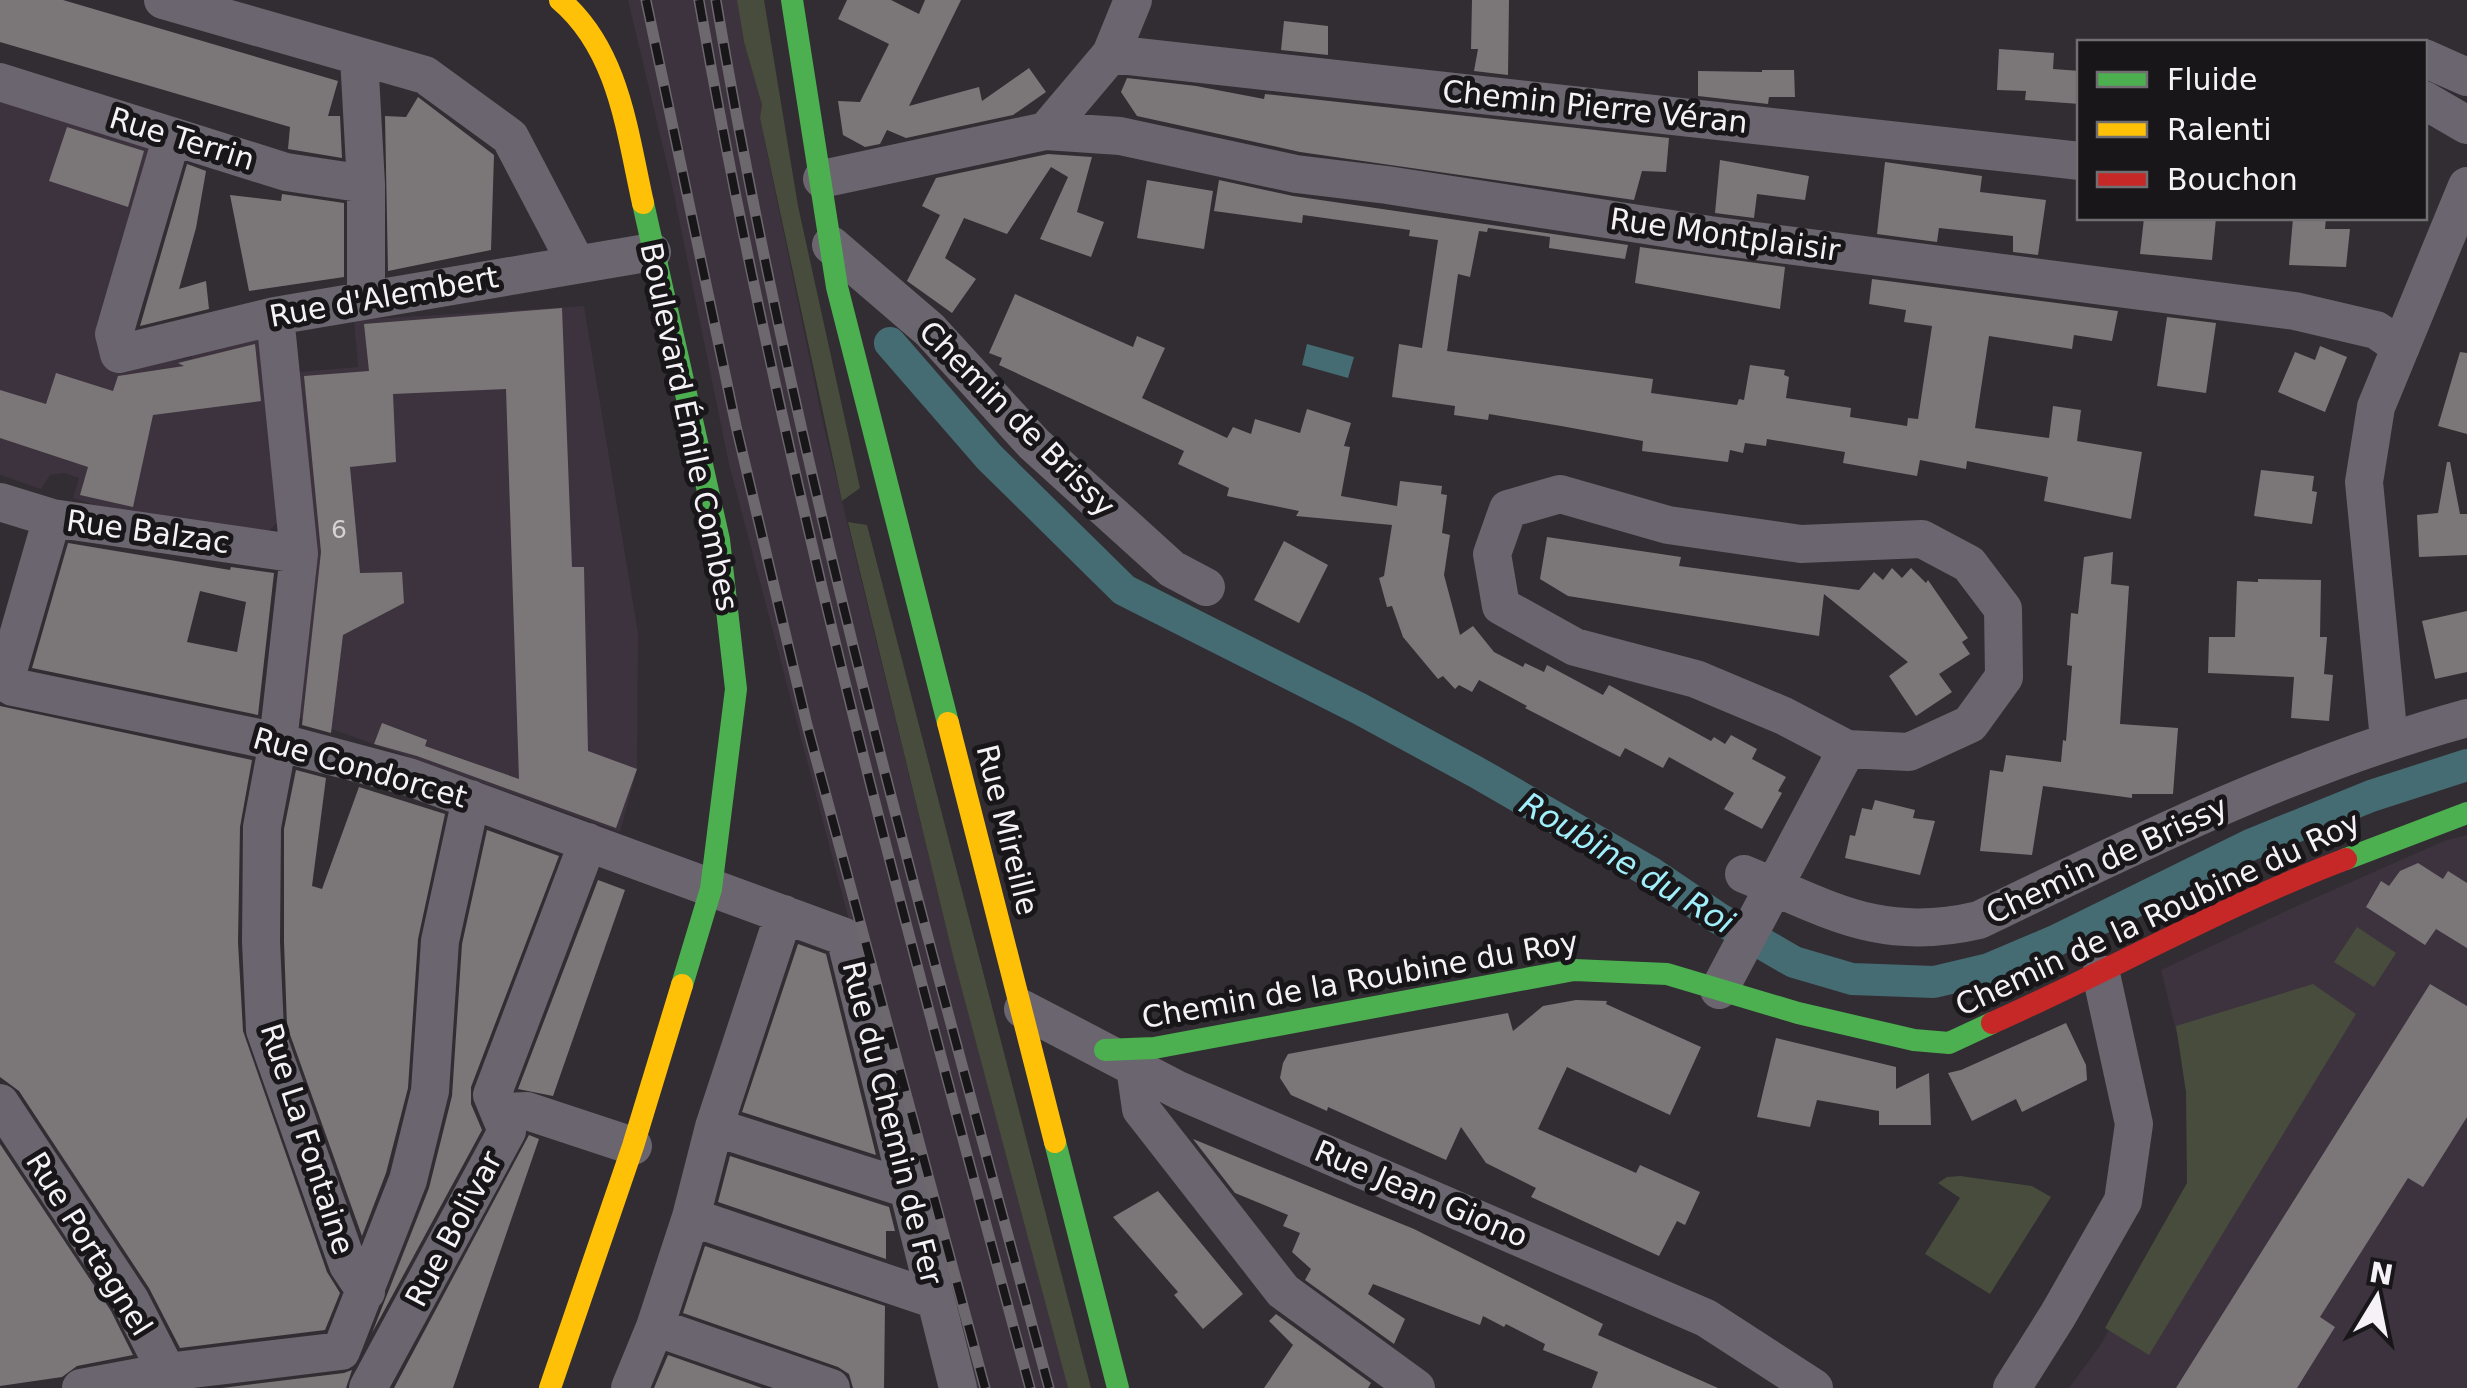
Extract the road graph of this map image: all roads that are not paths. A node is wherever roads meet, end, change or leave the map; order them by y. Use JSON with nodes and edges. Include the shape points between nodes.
{"nodes":[{"id":1,"x":163,"y":0,"type":"edge"},
{"id":2,"x":560,"y":0,"type":"edge"},
{"id":3,"x":792,"y":0,"type":"edge"},
{"id":4,"x":1133,"y":0,"type":"edge"},
{"id":5,"x":1111,"y":54,"type":"junction"},
{"id":6,"x":359,"y":57,"type":"junction"},
{"id":7,"x":2427,"y":59,"type":"edge"},
{"id":8,"x":2467,"y":76,"type":"edge"},
{"id":9,"x":0,"y":82,"type":"edge"},
{"id":10,"x":2427,"y":102,"type":"edge"},
{"id":11,"x":2467,"y":124,"type":"edge"},
{"id":12,"x":1046,"y":131,"type":"junction"},
{"id":13,"x":172,"y":136,"type":"junction"},
{"id":14,"x":2077,"y":161,"type":"edge"},
{"id":15,"x":822,"y":179,"type":"junction"},
{"id":16,"x":366,"y":184,"type":"junction"},
{"id":17,"x":2467,"y":186,"type":"edge"},
{"id":18,"x":831,"y":245,"type":"junction"},
{"id":19,"x":652,"y":252,"type":"junction"},
{"id":20,"x":576,"y":263,"type":"junction"},
{"id":21,"x":366,"y":300,"type":"junction"},
{"id":22,"x":275,"y":316,"type":"junction"},
{"id":23,"x":2400,"y":347,"type":"junction"},
{"id":24,"x":0,"y":502,"type":"edge"},
{"id":25,"x":52,"y":518,"type":"junction"},
{"id":26,"x":299,"y":554,"type":"junction"},
{"id":27,"x":1206,"y":587,"type":"dead end"},
{"id":28,"x":2,"y":680,"type":"edge"},
{"id":29,"x":2467,"y":718,"type":"edge"},
{"id":30,"x":2389,"y":740,"type":"junction"},
{"id":31,"x":278,"y":742,"type":"junction"},
{"id":32,"x":1847,"y":748,"type":"junction"},
{"id":33,"x":471,"y":799,"type":"junction"},
{"id":34,"x":2467,"y":812,"type":"edge"},
{"id":35,"x":588,"y":842,"type":"junction"},
{"id":36,"x":1762,"y":887,"type":"junction"},
{"id":37,"x":711,"y":890,"type":"junction"},
{"id":38,"x":784,"y":914,"type":"junction"},
{"id":39,"x":2101,"y":974,"type":"junction"},
{"id":40,"x":1725,"y":978,"type":"junction"},
{"id":41,"x":1023,"y":1009,"type":"junction"},
{"id":42,"x":1120,"y":1058,"type":"junction"},
{"id":43,"x":0,"y":1103,"type":"edge"},
{"id":44,"x":499,"y":1112,"type":"junction"},
{"id":45,"x":714,"y":1128,"type":"junction"},
{"id":46,"x":633,"y":1146,"type":"junction"},
{"id":47,"x":908,"y":1189,"type":"junction"},
{"id":48,"x":691,"y":1217,"type":"junction"},
{"id":49,"x":366,"y":1292,"type":"junction"},
{"id":50,"x":936,"y":1300,"type":"junction"},
{"id":51,"x":654,"y":1328,"type":"junction"},
{"id":52,"x":171,"y":1380,"type":"edge"},
{"id":53,"x":81,"y":1388,"type":"edge"},
{"id":54,"x":368,"y":1388,"type":"edge"},
{"id":55,"x":550,"y":1388,"type":"edge"},
{"id":56,"x":630,"y":1388,"type":"edge"},
{"id":57,"x":831,"y":1388,"type":"edge"},
{"id":58,"x":958,"y":1388,"type":"edge"},
{"id":59,"x":1118,"y":1388,"type":"edge"},
{"id":60,"x":1416,"y":1388,"type":"edge"},
{"id":61,"x":1814,"y":1388,"type":"edge"},
{"id":62,"x":2012,"y":1388,"type":"edge"}],
"edges":[{"from":1,"to":6,"type":"street"},
{"from":2,"to":19,"type":"street","name":"Boulevard Émile Combes","via":[[605,52]]},
{"from":3,"to":15,"type":"street","name":"Rue Mireille"},
{"from":4,"to":5,"type":"street"},
{"from":5,"to":12,"type":"street"},
{"from":5,"to":14,"type":"street","name":"Chemin Pierre Véran"},
{"from":6,"to":16,"type":"street"},
{"from":6,"to":20,"type":"street","via":[[425,76],[510,136]]},
{"from":7,"to":8,"type":"street"},
{"from":9,"to":13,"type":"street","name":"Rue Terrin"},
{"from":10,"to":11,"type":"street"},
{"from":12,"to":15,"type":"street","name":"Rue Montplaisir"},
{"from":12,"to":23,"type":"street","name":"Rue Montplaisir","via":[[1120,136],[1296,174],[1710,235],[2295,311],[2376,330]]},
{"from":13,"to":16,"type":"street","name":"Rue Terrin","via":[[286,172]]},
{"from":13,"to":22,"type":"street","name":"Rue d'Alembert","via":[[114,334],[119,354]]},
{"from":15,"to":18,"type":"street","name":"Rue Mireille"},
{"from":16,"to":21,"type":"street"},
{"from":17,"to":23,"type":"street"},
{"from":18,"to":27,"type":"street","name":"Chemin de Brissy","via":[[930,330],[1034,444],[1172,569]]},
{"from":18,"to":41,"type":"street","name":"Rue Mireille"},
{"from":19,"to":20,"type":"street","name":"Rue d'Alembert"},
{"from":19,"to":37,"type":"street","name":"Boulevard Émile Combes","via":[[719,540],[730,622],[732,746]]},
{"from":20,"to":21,"type":"street","name":"Rue d'Alembert"},
{"from":21,"to":22,"type":"street","name":"Rue d'Alembert"},
{"from":22,"to":26,"type":"street","name":"Rue La Fontaine"},
{"from":23,"to":30,"type":"street","via":[[2376,407],[2364,482]]},
{"from":24,"to":25,"type":"street","name":"Rue Balzac"},
{"from":25,"to":26,"type":"street","name":"Rue Balzac"},
{"from":25,"to":28,"type":"street"},
{"from":26,"to":31,"type":"street","name":"Rue La Fontaine"},
{"from":28,"to":31,"type":"street","name":"Rue Condorcet"},
{"from":29,"to":30,"type":"street","name":"Chemin de Brissy"},
{"from":30,"to":36,"type":"street","name":"Chemin de Brissy","via":[[2172,826],[1979,920],[1946,928],[1839,916]]},
{"from":31,"to":33,"type":"street","name":"Rue Condorcet"},
{"from":31,"to":49,"type":"street","name":"Rue La Fontaine","via":[[262,827],[266,1030],[348,1264]]},
{"from":32,"to":32,"type":"street","via":[[1909,752],[1970,724],[2004,676],[2003,609],[1969,564],[1922,540],[1801,544],[1668,525],[1560,494],[1508,509],[1492,554],[1500,606],[1575,648],[1696,679]]},
{"from":32,"to":36,"type":"street"},
{"from":33,"to":35,"type":"street","name":"Rue Condorcet"},
{"from":33,"to":49,"type":"street","via":[[440,941],[430,1091],[408,1180]]},
{"from":34,"to":39,"type":"street","name":"Chemin de la Roubine du Roy","via":[[2286,882]]},
{"from":35,"to":37,"type":"street","name":"Rue Condorcet"},
{"from":35,"to":44,"type":"street","name":"Rue Bolivar","via":[[492,1096]]},
{"from":36,"to":40,"type":"street"},
{"from":37,"to":38,"type":"street","name":"Rue du Chemin de Fer"},
{"from":37,"to":46,"type":"street","name":"Boulevard Émile Combes"},
{"from":38,"to":45,"type":"street"},
{"from":38,"to":47,"type":"street","name":"Rue du Chemin de Fer","via":[[845,938]]},
{"from":39,"to":40,"type":"street","name":"Chemin de la Roubine du Roy","via":[[1949,1042],[1798,1013]]},
{"from":39,"to":62,"type":"street","via":[[2134,1124],[2123,1201]]},
{"from":40,"to":42,"type":"street","name":"Chemin de la Roubine du Roy","via":[[1574,970]]},
{"from":41,"to":42,"type":"street","name":"Rue Jean Giono"},
{"from":41,"to":59,"type":"street","name":"Rue Mireille"},
{"from":42,"to":60,"type":"street","via":[[1141,1109],[1283,1291]]},
{"from":42,"to":61,"type":"street","name":"Rue Jean Giono","via":[[1178,1090],[1706,1318]]},
{"from":43,"to":52,"type":"street","name":"Rue Portagnel","via":[[130,1300]]},
{"from":44,"to":46,"type":"street","via":[[527,1111]]},
{"from":44,"to":54,"type":"street","name":"Rue Bolivar","via":[[507,1130]]},
{"from":45,"to":47,"type":"street"},
{"from":45,"to":48,"type":"street"},
{"from":46,"to":55,"type":"street","name":"Boulevard Émile Combes"},
{"from":47,"to":50,"type":"street","name":"Rue du Chemin de Fer"},
{"from":48,"to":50,"type":"street"},
{"from":48,"to":51,"type":"street"},
{"from":49,"to":52,"type":"street","via":[[342,1351]]},
{"from":50,"to":58,"type":"street","name":"Rue du Chemin de Fer"},
{"from":51,"to":56,"type":"street"},
{"from":51,"to":57,"type":"street"},
{"from":52,"to":53,"type":"street"}]}
